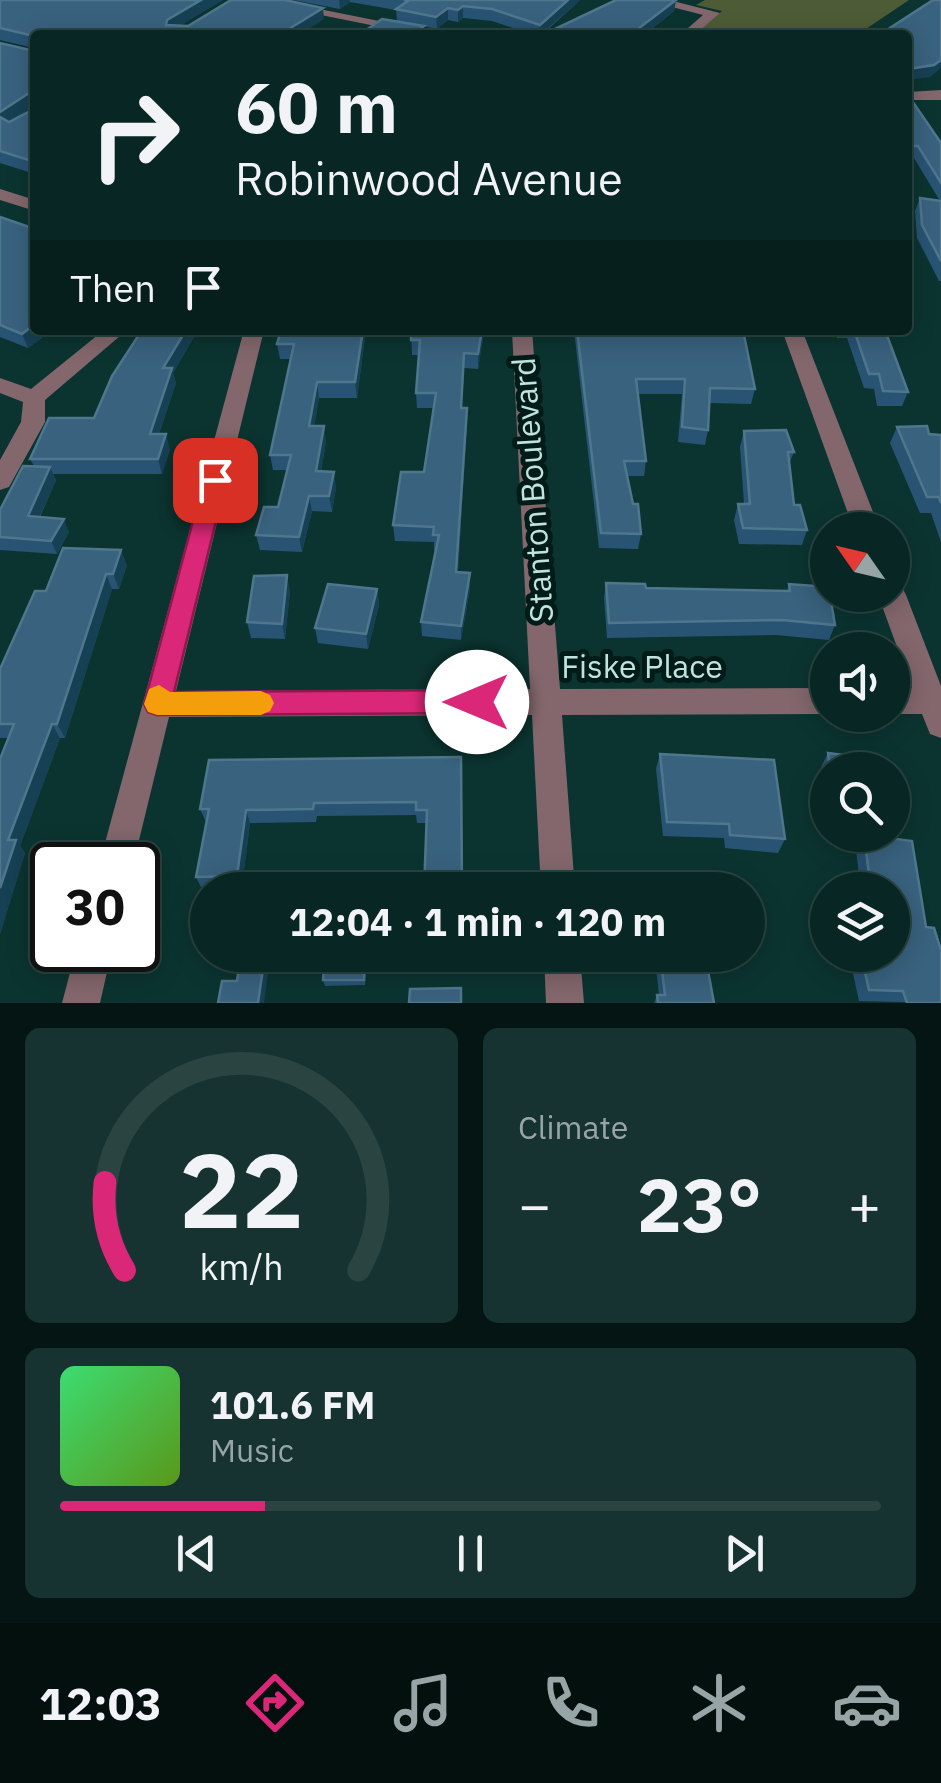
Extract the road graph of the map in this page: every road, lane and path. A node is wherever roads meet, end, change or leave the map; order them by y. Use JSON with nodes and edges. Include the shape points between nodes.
{"nodes":[{"id":1,"x":253,"y":0,"type":"edge"},
{"id":2,"x":650,"y":0,"type":"edge"},
{"id":3,"x":362,"y":20,"type":"junction"},
{"id":4,"x":348,"y":30,"type":"edge"},
{"id":5,"x":415,"y":30,"type":"edge"},
{"id":6,"x":692,"y":30,"type":"edge"},
{"id":7,"x":941,"y":95,"type":"edge"},
{"id":8,"x":912,"y":96,"type":"edge"},
{"id":9,"x":0,"y":194,"type":"edge"},
{"id":10,"x":30,"y":204,"type":"edge"},
{"id":11,"x":112,"y":335,"type":"edge"},
{"id":12,"x":253,"y":335,"type":"edge"},
{"id":13,"x":522,"y":335,"type":"edge"},
{"id":14,"x":794,"y":335,"type":"edge"},
{"id":15,"x":0,"y":385,"type":"edge"},
{"id":16,"x":34,"y":398,"type":"junction"},
{"id":17,"x":0,"y":480,"type":"edge"},
{"id":18,"x":860,"y":512,"type":"edge"},
{"id":19,"x":898,"y":612,"type":"edge"},
{"id":20,"x":545,"y":701,"type":"junction"},
{"id":21,"x":810,"y":701,"type":"edge"},
{"id":22,"x":157,"y":704,"type":"junction"},
{"id":23,"x":910,"y":706,"type":"edge"},
{"id":24,"x":936,"y":713,"type":"edge"},
{"id":25,"x":122,"y":842,"type":"edge"},
{"id":26,"x":557,"y":872,"type":"edge"},
{"id":27,"x":89,"y":972,"type":"edge"},
{"id":28,"x":563,"y":972,"type":"edge"},
{"id":29,"x":81,"y":1003,"type":"edge"},
{"id":30,"x":565,"y":1003,"type":"edge"}],
"edges":[{"from":1,"to":3,"type":"street"},
{"from":2,"to":6,"type":"street","via":[[713,13]]},
{"from":3,"to":4,"type":"street"},
{"from":3,"to":5,"type":"street"},
{"from":7,"to":8,"type":"street"},
{"from":9,"to":10,"type":"street"},
{"from":11,"to":16,"type":"street"},
{"from":12,"to":22,"type":"street"},
{"from":13,"to":20,"type":"street","name":"Stanton Boulevard"},
{"from":14,"to":18,"type":"street"},
{"from":15,"to":16,"type":"street"},
{"from":16,"to":17,"type":"street","via":[[34,422]]},
{"from":19,"to":24,"type":"street"},
{"from":20,"to":21,"type":"street","name":"Fiske Place"},
{"from":20,"to":22,"type":"street","name":"Fiske Place"},
{"from":20,"to":26,"type":"street","name":"Stanton Boulevard"},
{"from":22,"to":25,"type":"street"},
{"from":23,"to":24,"type":"street"},
{"from":27,"to":29,"type":"street"},
{"from":28,"to":30,"type":"street"}]}
